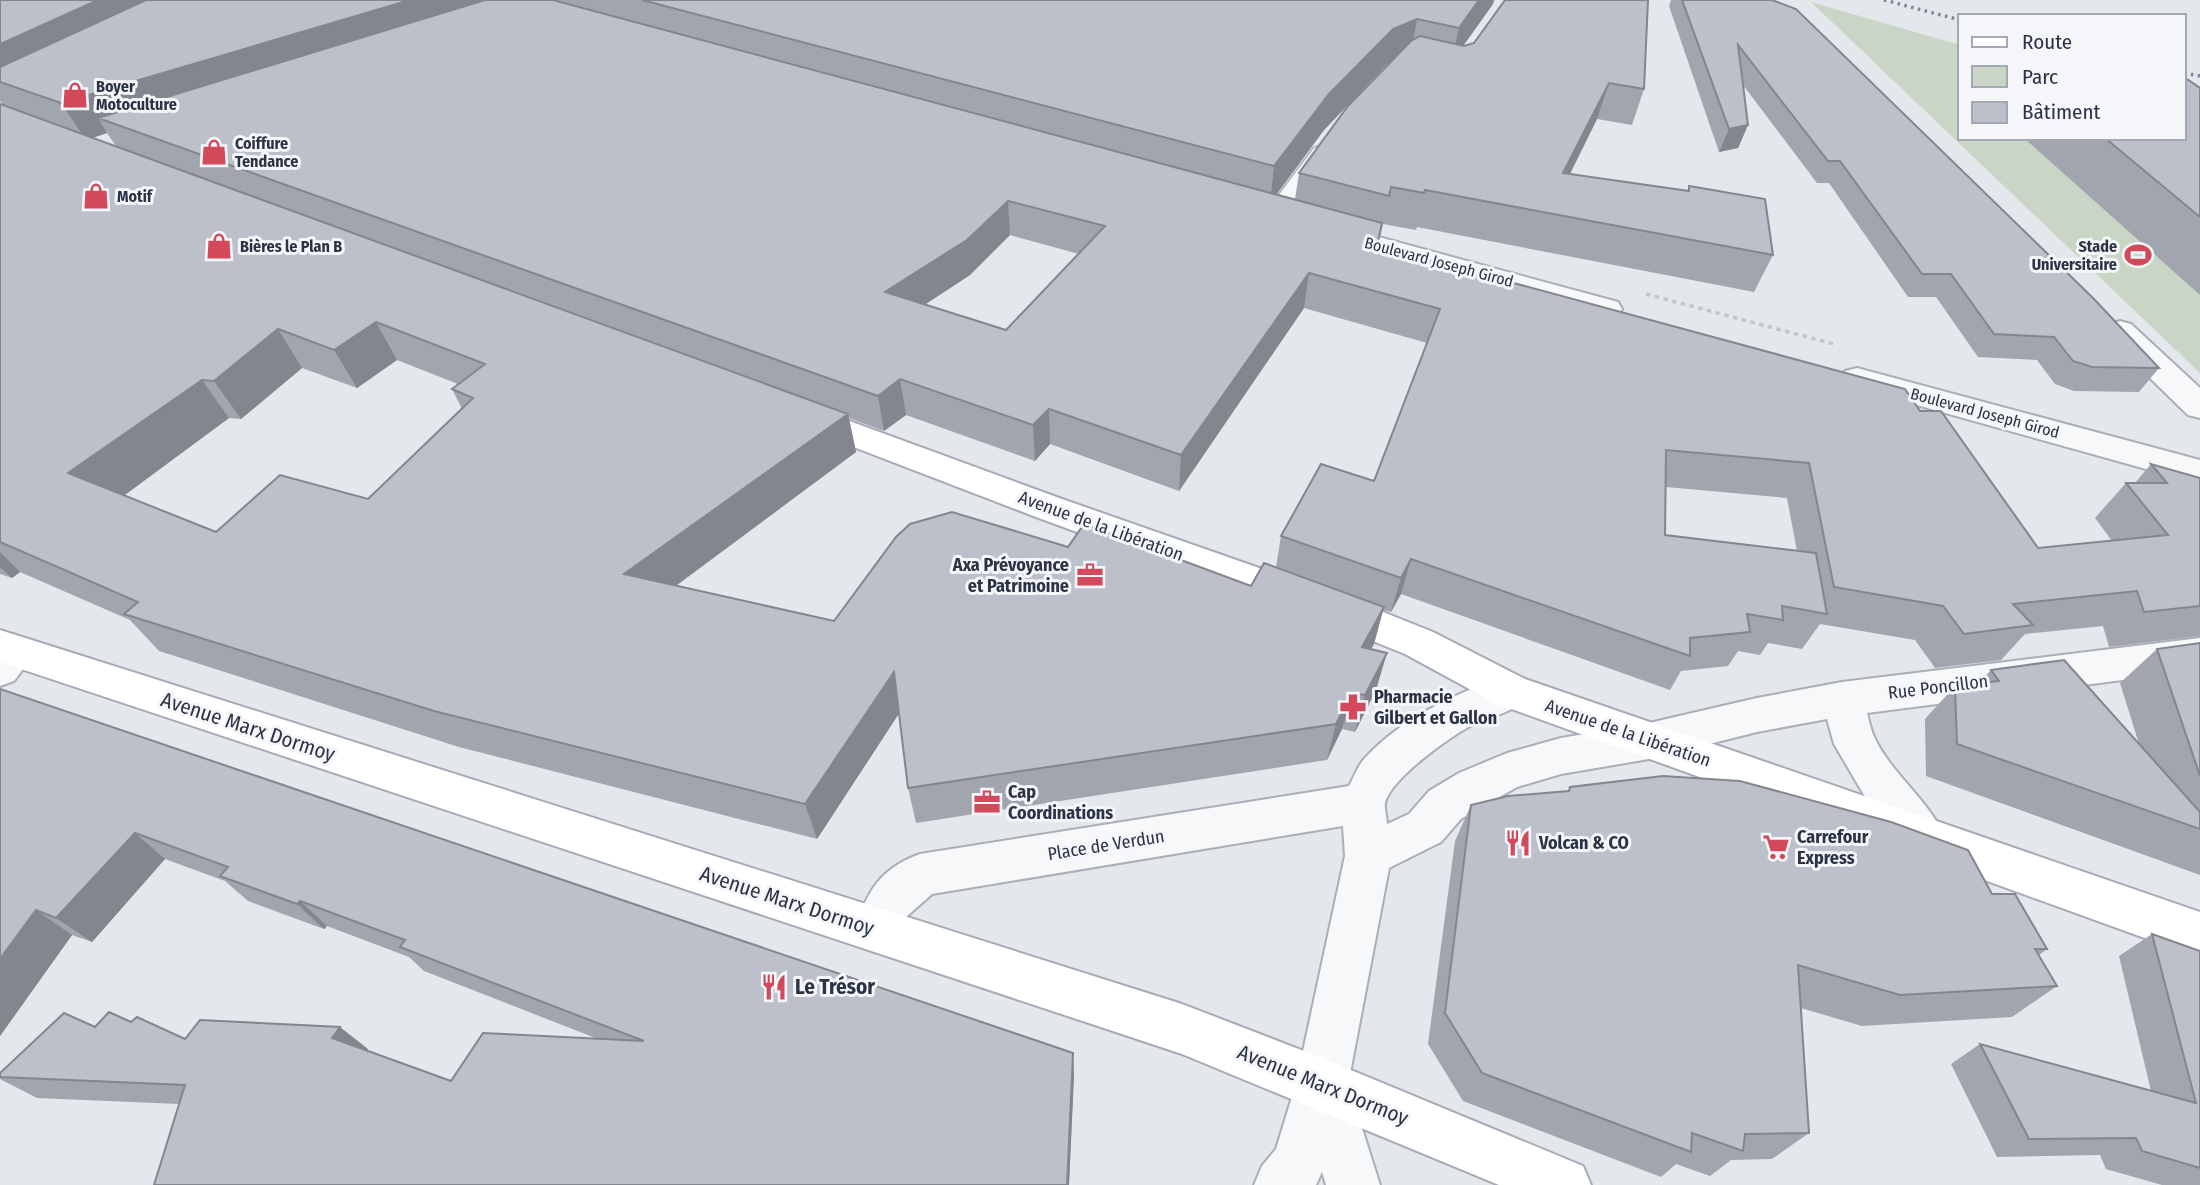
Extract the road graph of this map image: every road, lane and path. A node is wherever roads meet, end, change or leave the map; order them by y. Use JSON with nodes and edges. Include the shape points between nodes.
{"nodes":[{"id":1,"x":1333,"y":136,"type":"edge"},
{"id":2,"x":1261,"y":213,"type":"joint"},
{"id":3,"x":2103,"y":314,"type":"edge"},
{"id":4,"x":1638,"y":317,"type":"edge"},
{"id":5,"x":1827,"y":370,"type":"edge"},
{"id":6,"x":772,"y":404,"type":"edge"},
{"id":7,"x":2200,"y":407,"type":"edge"},
{"id":8,"x":2200,"y":472,"type":"edge"},
{"id":9,"x":2200,"y":654,"type":"edge"},
{"id":10,"x":5,"y":656,"type":"edge"},
{"id":11,"x":1510,"y":691,"type":"junction"},
{"id":12,"x":1842,"y":699,"type":"junction"},
{"id":13,"x":1649,"y":741,"type":"junction"},
{"id":14,"x":1363,"y":803,"type":"junction"},
{"id":15,"x":1921,"y":835,"type":"junction"},
{"id":16,"x":1368,"y":856,"type":"junction"},
{"id":17,"x":878,"y":930,"type":"junction"},
{"id":18,"x":2200,"y":935,"type":"edge"},
{"id":19,"x":1322,"y":1084,"type":"junction"},
{"id":20,"x":1281,"y":1185,"type":"edge"},
{"id":21,"x":1353,"y":1185,"type":"edge"},
{"id":22,"x":1564,"y":1185,"type":"edge"}],
"edges":[{"from":1,"to":2,"type":"lane"},
{"from":2,"to":4,"type":"street","name":"Boulevard Joseph Girod"},
{"from":3,"to":7,"type":"street"},
{"from":5,"to":8,"type":"street","name":"Boulevard Joseph Girod"},
{"from":6,"to":11,"type":"main road","name":"Avenue de la Libération","via":[[1354,617],[1419,643]]},
{"from":9,"to":12,"type":"street","name":"Rue Poncillon"},
{"from":10,"to":17,"type":"main road","name":"Avenue Marx Dormoy"},
{"from":11,"to":13,"type":"main road","name":"Avenue de la Libération"},
{"from":11,"to":14,"type":"street","via":[[1456,714],[1408,747],[1379,772]]},
{"from":12,"to":13,"type":"street","name":"Rue Poncillon"},
{"from":12,"to":15,"type":"street","via":[[1854,744]]},
{"from":13,"to":15,"type":"main road","name":"Avenue de la Libération"},
{"from":13,"to":16,"type":"street","via":[[1561,755],[1507,771],[1445,805],[1425,828]]},
{"from":14,"to":16,"type":"street"},
{"from":14,"to":17,"type":"street","name":"Place de Verdun","via":[[920,875],[886,905]]},
{"from":15,"to":18,"type":"main road","name":"Avenue de la Libération"},
{"from":16,"to":19,"type":"street"},
{"from":17,"to":19,"type":"main road","name":"Avenue Marx Dormoy","via":[[1182,1029]]},
{"from":19,"to":20,"type":"street","via":[[1298,1164]]},
{"from":19,"to":21,"type":"street"},
{"from":19,"to":22,"type":"main road","name":"Avenue Marx Dormoy"}]}
